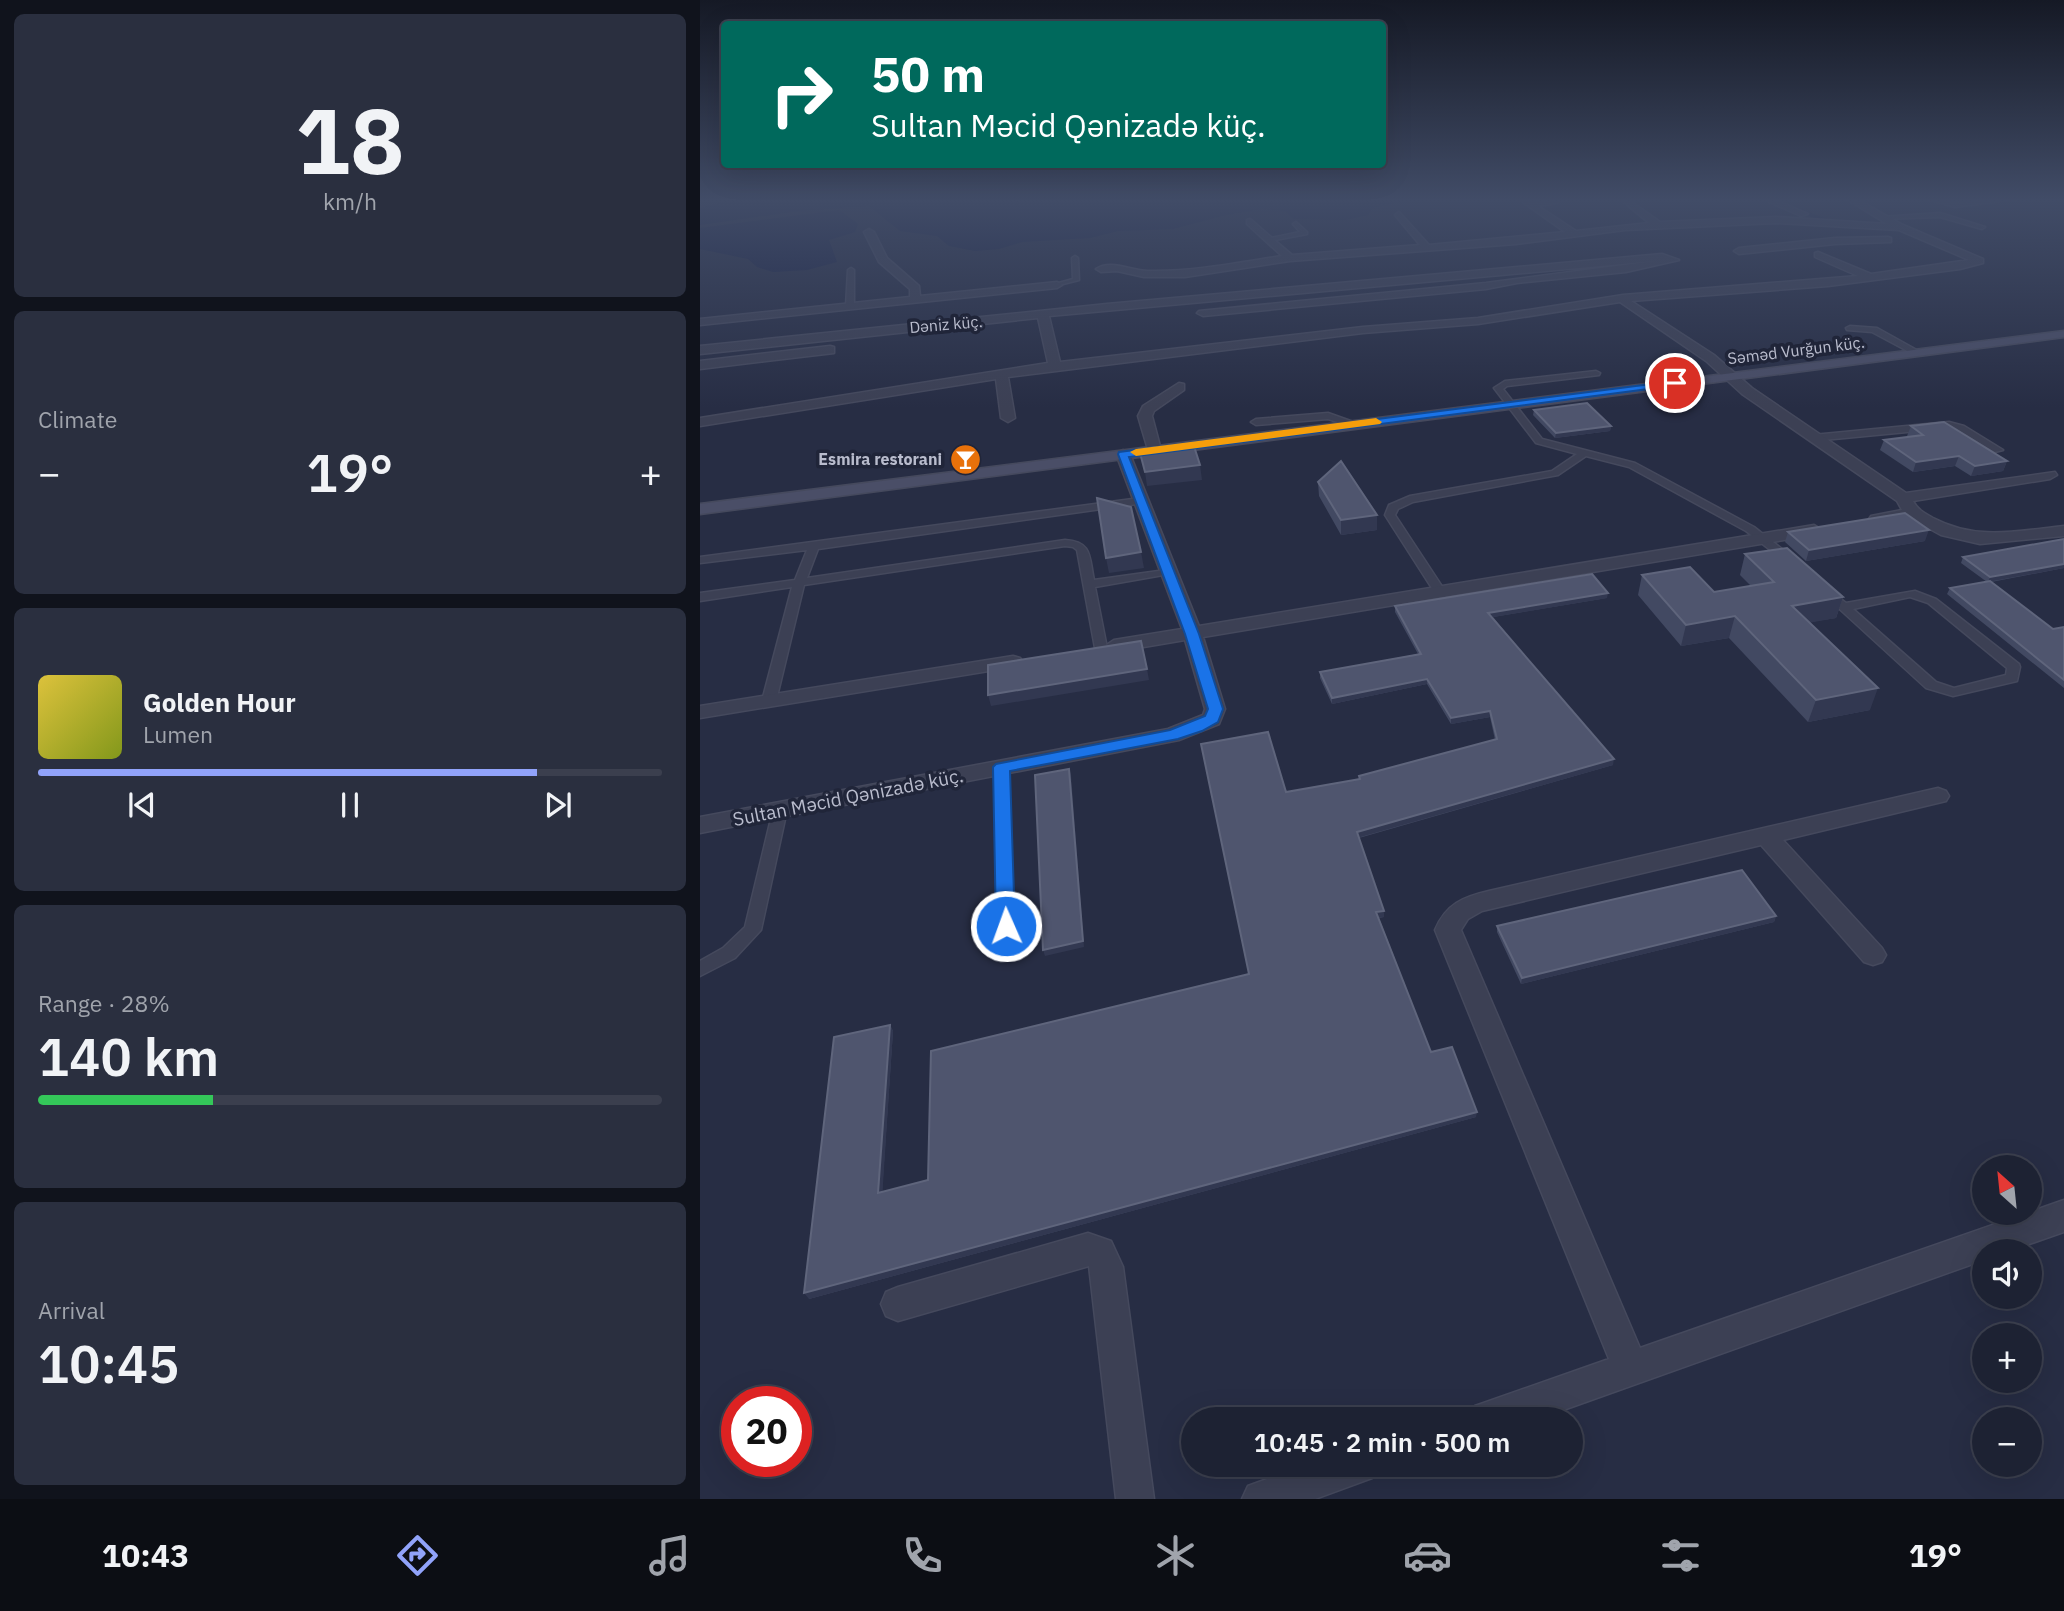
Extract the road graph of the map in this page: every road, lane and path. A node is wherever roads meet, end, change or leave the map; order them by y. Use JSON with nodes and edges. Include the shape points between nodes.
{"nodes":[{"id":1,"x":892,"y":268,"type":"edge"},
{"id":2,"x":1075,"y":268,"type":"edge"},
{"id":3,"x":1221,"y":268,"type":"edge"},
{"id":4,"x":1536,"y":268,"type":"edge"},
{"id":5,"x":1569,"y":268,"type":"edge"},
{"id":6,"x":1625,"y":268,"type":"edge"},
{"id":7,"x":1847,"y":268,"type":"edge"},
{"id":8,"x":1945,"y":268,"type":"edge"},
{"id":9,"x":1101,"y":269,"type":"dead end"},
{"id":10,"x":850,"y":270,"type":"dead end"},
{"id":11,"x":1173,"y":275,"type":"junction"},
{"id":12,"x":1575,"y":276,"type":"junction"},
{"id":13,"x":1871,"y":278,"type":"junction"},
{"id":14,"x":1386,"y":282,"type":"junction"},
{"id":15,"x":1057,"y":285,"type":"joint"},
{"id":16,"x":1396,"y":294,"type":"junction"},
{"id":17,"x":915,"y":299,"type":"junction"},
{"id":18,"x":1623,"y":299,"type":"junction"},
{"id":19,"x":1192,"y":300,"type":"junction"},
{"id":20,"x":1605,"y":300,"type":"junction"},
{"id":21,"x":850,"y":306,"type":"junction"},
{"id":22,"x":793,"y":312,"type":"junction"},
{"id":23,"x":1378,"y":312,"type":"junction"},
{"id":24,"x":700,"y":322,"type":"edge"},
{"id":25,"x":1040,"y":324,"type":"junction"},
{"id":26,"x":1850,"y":328,"type":"dead end"},
{"id":27,"x":1206,"y":330,"type":"junction"},
{"id":28,"x":2064,"y":334,"type":"edge"},
{"id":29,"x":794,"y":339,"type":"junction"},
{"id":30,"x":903,"y":342,"type":"dead end"},
{"id":31,"x":700,"y":350,"type":"edge"},
{"id":32,"x":1918,"y":353,"type":"junction"},
{"id":33,"x":700,"y":365,"type":"edge"},
{"id":34,"x":1055,"y":366,"type":"junction"},
{"id":35,"x":1596,"y":373,"type":"dead end"},
{"id":36,"x":1001,"y":374,"type":"junction"},
{"id":37,"x":1731,"y":376,"type":"junction"},
{"id":38,"x":1179,"y":387,"type":"dead end"},
{"id":39,"x":1510,"y":405,"type":"junction"},
{"id":40,"x":1008,"y":418,"type":"dead end"},
{"id":41,"x":700,"y":422,"type":"edge"},
{"id":42,"x":1256,"y":422,"type":"dead end"},
{"id":43,"x":1354,"y":424,"type":"junction"},
{"id":44,"x":1813,"y":438,"type":"junction"},
{"id":45,"x":1154,"y":450,"type":"junction"},
{"id":46,"x":1998,"y":450,"type":"dead end"},
{"id":47,"x":1123,"y":454,"type":"junction"},
{"id":48,"x":1583,"y":454,"type":"junction"},
{"id":49,"x":2050,"y":475,"type":"dead end"},
{"id":50,"x":1140,"y":501,"type":"junction"},
{"id":51,"x":1907,"y":505,"type":"junction"},
{"id":52,"x":700,"y":509,"type":"edge"},
{"id":53,"x":1858,"y":522,"type":"edge"},
{"id":54,"x":1832,"y":527,"type":"edge"},
{"id":55,"x":2064,"y":531,"type":"edge"},
{"id":56,"x":1765,"y":538,"type":"junction"},
{"id":57,"x":814,"y":546,"type":"junction"},
{"id":58,"x":700,"y":561,"type":"edge"},
{"id":59,"x":1169,"y":571,"type":"junction"},
{"id":60,"x":1804,"y":572,"type":"edge"},
{"id":61,"x":1814,"y":581,"type":"edge"},
{"id":62,"x":799,"y":583,"type":"junction"},
{"id":63,"x":1090,"y":584,"type":"junction"},
{"id":64,"x":1438,"y":592,"type":"junction"},
{"id":65,"x":700,"y":597,"type":"edge"},
{"id":66,"x":1843,"y":607,"type":"junction"},
{"id":67,"x":1192,"y":634,"type":"junction"},
{"id":68,"x":1095,"y":649,"type":"joint"},
{"id":69,"x":1035,"y":658,"type":"edge"},
{"id":70,"x":769,"y":701,"type":"junction"},
{"id":71,"x":700,"y":712,"type":"edge"},
{"id":72,"x":1001,"y":767,"type":"junction"},
{"id":73,"x":1938,"y":796,"type":"dead end"},
{"id":74,"x":780,"y":810,"type":"junction"},
{"id":75,"x":700,"y":825,"type":"edge"},
{"id":76,"x":1766,"y":836,"type":"junction"},
{"id":77,"x":1006,"y":926,"type":"dead end"},
{"id":78,"x":1873,"y":955,"type":"dead end"},
{"id":79,"x":700,"y":968,"type":"edge"},
{"id":80,"x":2064,"y":1216,"type":"edge"},
{"id":81,"x":898,"y":1304,"type":"dead end"},
{"id":82,"x":1631,"y":1369,"type":"junction"},
{"id":83,"x":1523,"y":1407,"type":"edge"},
{"id":84,"x":1324,"y":1477,"type":"edge"},
{"id":85,"x":1135,"y":1499,"type":"edge"},
{"id":86,"x":1261,"y":1499,"type":"edge"}],
"edges":[{"from":1,"to":17,"type":"street","via":[[915,288]]},
{"from":2,"to":15,"type":"lane","via":[[1076,280]]},
{"from":3,"to":11,"type":"street"},
{"from":4,"to":14,"type":"street","name":"Dəniz küç."},
{"from":5,"to":12,"type":"street"},
{"from":6,"to":12,"type":"street","name":"Dəniz küç."},
{"from":7,"to":13,"type":"street"},
{"from":8,"to":13,"type":"street"},
{"from":9,"to":11,"type":"street"},
{"from":10,"to":21,"type":"lane"},
{"from":11,"to":19,"type":"street"},
{"from":12,"to":16,"type":"street"},
{"from":12,"to":20,"type":"street"},
{"from":13,"to":18,"type":"street"},
{"from":14,"to":16,"type":"street"},
{"from":14,"to":19,"type":"street","name":"Dəniz küç."},
{"from":15,"to":17,"type":"street"},
{"from":16,"to":23,"type":"street"},
{"from":17,"to":21,"type":"street"},
{"from":18,"to":20,"type":"street"},
{"from":18,"to":37,"type":"street"},
{"from":19,"to":25,"type":"street","name":"Dəniz küç."},
{"from":19,"to":27,"type":"street"},
{"from":20,"to":23,"type":"street","via":[[1478,321]]},
{"from":21,"to":22,"type":"street"},
{"from":22,"to":24,"type":"street"},
{"from":22,"to":29,"type":"street"},
{"from":23,"to":27,"type":"street"},
{"from":23,"to":27,"type":"street"},
{"from":25,"to":29,"type":"street","name":"Dəniz küç."},
{"from":25,"to":34,"type":"street"},
{"from":26,"to":32,"type":"lane","via":[[1874,330]]},
{"from":27,"to":34,"type":"street"},
{"from":28,"to":32,"type":"main road","name":"Səməd Vurğun küç."},
{"from":29,"to":31,"type":"street","name":"Dəniz küç."},
{"from":30,"to":33,"type":"street","name":"Dəniz küç."},
{"from":32,"to":37,"type":"main road","name":"Səməd Vurğun küç."},
{"from":34,"to":36,"type":"street"},
{"from":35,"to":39,"type":"lane","via":[[1500,386]]},
{"from":36,"to":40,"type":"street"},
{"from":36,"to":41,"type":"street"},
{"from":37,"to":39,"type":"main road","name":"Səməd Vurğun küç."},
{"from":37,"to":44,"type":"street"},
{"from":38,"to":45,"type":"street","via":[[1145,416]]},
{"from":39,"to":43,"type":"main road","name":"Səməd Vurğun küç."},
{"from":39,"to":48,"type":"lane","via":[[1539,441]]},
{"from":42,"to":43,"type":"lane","via":[[1328,416]]},
{"from":43,"to":45,"type":"main road","name":"Səməd Vurğun küç."},
{"from":44,"to":46,"type":"lane","via":[[1937,425],[1961,428]]},
{"from":44,"to":51,"type":"street"},
{"from":45,"to":47,"type":"main road","name":"Səməd Vurğun küç."},
{"from":47,"to":50,"type":"street","name":"Sultan Məcid Qənizadə küç."},
{"from":47,"to":52,"type":"main road","name":"Səməd Vurğun küç."},
{"from":48,"to":56,"type":"lane","via":[[1632,465]]},
{"from":48,"to":64,"type":"lane","via":[[1555,473],[1410,499],[1392,507],[1390,515]]},
{"from":49,"to":51,"type":"street"},
{"from":50,"to":57,"type":"lane"},
{"from":50,"to":59,"type":"street","name":"Sultan Məcid Qənizadə küç."},
{"from":51,"to":53,"type":"street"},
{"from":51,"to":55,"type":"street","via":[[1947,532],[1980,539]]},
{"from":54,"to":56,"type":"street"},
{"from":56,"to":60,"type":"lane"},
{"from":56,"to":64,"type":"street"},
{"from":57,"to":58,"type":"lane"},
{"from":57,"to":62,"type":"lane"},
{"from":59,"to":63,"type":"lane"},
{"from":59,"to":67,"type":"street","name":"Sultan Məcid Qənizadə küç."},
{"from":61,"to":66,"type":"lane"},
{"from":62,"to":63,"type":"lane","via":[[1065,543],[1082,549]]},
{"from":62,"to":65,"type":"lane"},
{"from":62,"to":70,"type":"lane"},
{"from":63,"to":68,"type":"lane"},
{"from":64,"to":67,"type":"street"},
{"from":66,"to":66,"type":"lane","via":[[1931,685],[1953,692],[2012,678],[2014,667],[1932,601],[1910,593]]},
{"from":67,"to":68,"type":"street"},
{"from":67,"to":72,"type":"street","name":"Sultan Məcid Qənizadə küç.","via":[[1216,709],[1212,719],[1172,735]]},
{"from":69,"to":70,"type":"street"},
{"from":70,"to":71,"type":"street"},
{"from":72,"to":74,"type":"street","name":"Sultan Məcid Qənizadə küç."},
{"from":72,"to":77,"type":"lane"},
{"from":73,"to":76,"type":"street"},
{"from":74,"to":75,"type":"street","name":"Sultan Məcid Qənizadə küç."},
{"from":74,"to":79,"type":"lane","via":[[753,930],[729,953]]},
{"from":76,"to":78,"type":"street"},
{"from":76,"to":82,"type":"street","via":[[1466,906],[1453,915],[1448,930]]},
{"from":80,"to":82,"type":"street"},
{"from":81,"to":85,"type":"street","via":[[1088,1249],[1100,1252],[1107,1267]]},
{"from":82,"to":83,"type":"street"},
{"from":84,"to":86,"type":"street"}]}
